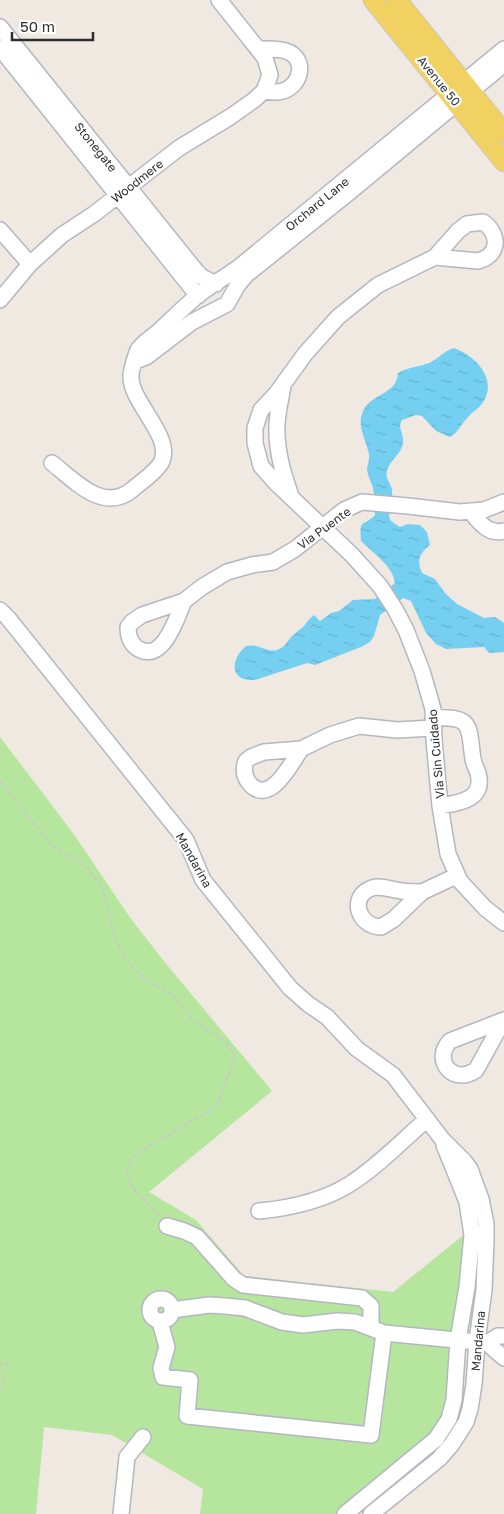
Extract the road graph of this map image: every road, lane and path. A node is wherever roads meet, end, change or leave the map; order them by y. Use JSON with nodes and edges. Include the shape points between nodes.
{"nodes":[{"id":1,"x":219,"y":0,"type":"edge"},
{"id":2,"x":373,"y":0,"type":"edge"},
{"id":3,"x":397,"y":0,"type":"edge"},
{"id":4,"x":0,"y":27,"type":"edge"},
{"id":5,"x":259,"y":49,"type":"junction"},
{"id":6,"x":504,"y":49,"type":"edge"},
{"id":7,"x":7,"y":50,"type":"edge"},
{"id":8,"x":504,"y":64,"type":"edge"},
{"id":9,"x":264,"y":91,"type":"junction"},
{"id":10,"x":460,"y":93,"type":"junction"},
{"id":11,"x":504,"y":133,"type":"edge"},
{"id":12,"x":504,"y":162,"type":"edge"},
{"id":13,"x":123,"y":190,"type":"junction"},
{"id":14,"x":498,"y":228,"type":"edge"},
{"id":15,"x":0,"y":230,"type":"edge"},
{"id":16,"x":435,"y":257,"type":"junction"},
{"id":17,"x":30,"y":264,"type":"junction"},
{"id":18,"x":216,"y":284,"type":"junction"},
{"id":19,"x":200,"y":294,"type":"junction"},
{"id":20,"x":0,"y":300,"type":"edge"},
{"id":21,"x":214,"y":311,"type":"junction"},
{"id":22,"x":135,"y":361,"type":"junction"},
{"id":23,"x":283,"y":385,"type":"junction"},
{"id":24,"x":255,"y":434,"type":"junction"},
{"id":25,"x":277,"y":434,"type":"junction"},
{"id":26,"x":52,"y":462,"type":"dead end"},
{"id":27,"x":292,"y":499,"type":"junction"},
{"id":28,"x":504,"y":502,"type":"edge"},
{"id":29,"x":470,"y":511,"type":"junction"},
{"id":30,"x":323,"y":529,"type":"junction"},
{"id":31,"x":504,"y":531,"type":"edge"},
{"id":32,"x":184,"y":601,"type":"dead end"},
{"id":33,"x":0,"y":610,"type":"edge"},
{"id":34,"x":433,"y":723,"type":"junction"},
{"id":35,"x":301,"y":750,"type":"dead end"},
{"id":36,"x":0,"y":782,"type":"edge"},
{"id":37,"x":440,"y":806,"type":"junction"},
{"id":38,"x":456,"y":876,"type":"junction"},
{"id":39,"x":422,"y":892,"type":"dead end"},
{"id":40,"x":504,"y":923,"type":"edge"},
{"id":41,"x":427,"y":1119,"type":"junction"},
{"id":42,"x":442,"y":1139,"type":"junction"},
{"id":43,"x":259,"y":1211,"type":"dead end"},
{"id":44,"x":167,"y":1226,"type":"joint"},
{"id":45,"x":467,"y":1287,"type":"junction"},
{"id":46,"x":484,"y":1290,"type":"junction"},
{"id":47,"x":378,"y":1330,"type":"junction"},
{"id":48,"x":504,"y":1336,"type":"edge"},
{"id":49,"x":458,"y":1340,"type":"junction"},
{"id":50,"x":482,"y":1342,"type":"junction"},
{"id":51,"x":504,"y":1358,"type":"edge"},
{"id":52,"x":0,"y":1365,"type":"edge"},
{"id":53,"x":0,"y":1389,"type":"edge"},
{"id":54,"x":454,"y":1400,"type":"junction"},
{"id":55,"x":471,"y":1402,"type":"junction"},
{"id":56,"x":143,"y":1437,"type":"dead end"},
{"id":57,"x":121,"y":1514,"type":"edge"},
{"id":58,"x":345,"y":1514,"type":"edge"},
{"id":59,"x":371,"y":1514,"type":"edge"}],
"edges":[{"from":1,"to":5,"type":"street"},
{"from":2,"to":10,"type":"main road","name":"Avenue 50"},
{"from":3,"to":10,"type":"main road","name":"Avenue 50"},
{"from":4,"to":7,"type":"street","name":"Stonegate"},
{"from":5,"to":9,"type":"street","via":[[270,75]]},
{"from":5,"to":9,"type":"street","via":[[288,51],[294,55],[300,69],[295,84],[282,92]]},
{"from":6,"to":10,"type":"street","name":"Orchard Lane"},
{"from":7,"to":13,"type":"street","name":"Stonegate"},
{"from":8,"to":10,"type":"street","name":"Orchard Lane"},
{"from":9,"to":13,"type":"street","name":"Woodmere"},
{"from":10,"to":11,"type":"main road","name":"Avenue 50"},
{"from":10,"to":12,"type":"main road","name":"Avenue 50"},
{"from":10,"to":18,"type":"street","name":"Orchard Lane"},
{"from":10,"to":21,"type":"street","name":"Orchard Lane","via":[[246,275],[227,304]]},
{"from":13,"to":17,"type":"street","name":"Woodmere","via":[[62,235]]},
{"from":13,"to":18,"type":"street","name":"Stonegate","via":[[196,271]]},
{"from":13,"to":19,"type":"street","name":"Stonegate"},
{"from":14,"to":16,"type":"street","name":"Via Sin Cuidado","via":[[483,222],[467,224]]},
{"from":14,"to":16,"type":"street","name":"Via Sin Cuidado","via":[[495,248],[485,259]]},
{"from":15,"to":17,"type":"street"},
{"from":16,"to":23,"type":"street","name":"Via Sin Cuidado","via":[[378,285],[338,318],[305,354]]},
{"from":17,"to":20,"type":"street","name":"Woodmere"},
{"from":18,"to":19,"type":"street","name":"Orchard Lane"},
{"from":19,"to":21,"type":"street","name":"Stonegate"},
{"from":19,"to":22,"type":"street","name":"Orchard Lane","via":[[138,349]]},
{"from":21,"to":22,"type":"street","name":"Orchard Lane","via":[[192,322],[146,357]]},
{"from":22,"to":26,"type":"street","name":"Orchard Lane","via":[[131,376],[133,387],[161,442],[163,458],[157,468],[128,493],[118,498],[107,498],[88,490]]},
{"from":23,"to":24,"type":"street","name":"Via Sin Cuidado","via":[[261,410]]},
{"from":23,"to":25,"type":"street","name":"Via Sin Cuidado"},
{"from":24,"to":25,"type":"street"},
{"from":24,"to":27,"type":"street","name":"Via Sin Cuidado","via":[[261,466]]},
{"from":25,"to":27,"type":"street","name":"Via Sin Cuidado","via":[[281,468]]},
{"from":27,"to":30,"type":"street","name":"Via Sin Cuidado"},
{"from":28,"to":29,"type":"street","name":"Via Puente","via":[[484,510]]},
{"from":29,"to":30,"type":"street","name":"Via Puente","via":[[362,502],[344,510]]},
{"from":29,"to":31,"type":"street","via":[[490,531]]},
{"from":30,"to":32,"type":"street","name":"Via Puente","via":[[273,562],[227,572]]},
{"from":30,"to":34,"type":"street","name":"Via Sin Cuidado","via":[[352,555],[395,609],[422,671],[433,709]]},
{"from":33,"to":41,"type":"street","name":"Mandarina","via":[[186,840],[203,880],[290,988],[327,1016],[357,1048],[393,1075]]},
{"from":34,"to":35,"type":"street","via":[[397,730],[359,726],[330,735]]},
{"from":34,"to":37,"type":"street","name":"Via Sin Cuidado"},
{"from":34,"to":37,"type":"street","via":[[454,718],[470,729],[479,784],[468,800]]},
{"from":36,"to":44,"type":"path","via":[[51,845],[83,864],[95,878],[102,888],[124,957],[134,969],[174,996],[194,1022],[221,1038],[235,1057],[212,1111],[191,1120],[130,1161],[127,1173],[133,1188]]},
{"from":37,"to":38,"type":"street","name":"Via Sin Cuidado","via":[[448,854]]},
{"from":38,"to":39,"type":"street"},
{"from":38,"to":40,"type":"street"},
{"from":41,"to":42,"type":"street","name":"Mandarina"},
{"from":41,"to":43,"type":"street","via":[[350,1184],[292,1207]]},
{"from":42,"to":45,"type":"street","name":"Mandarina","via":[[462,1186],[470,1216],[472,1235]]},
{"from":42,"to":46,"type":"street","name":"Mandarina","via":[[470,1169],[481,1199],[486,1224]]},
{"from":44,"to":47,"type":"street","via":[[197,1237],[234,1279],[244,1285],[362,1298],[371,1306]]},
{"from":45,"to":46,"type":"street"},
{"from":45,"to":49,"type":"street","name":"Mandarina"},
{"from":46,"to":50,"type":"street","name":"Mandarina"},
{"from":47,"to":47,"type":"street","via":[[355,1322],[303,1325],[282,1322],[245,1308],[225,1306],[172,1310],[171,1316],[160,1322],[167,1348],[161,1368],[163,1377],[190,1380],[187,1416],[371,1435]]},
{"from":47,"to":49,"type":"street"},
{"from":48,"to":50,"type":"street"},
{"from":49,"to":50,"type":"street"},
{"from":49,"to":54,"type":"street","name":"Mandarina"},
{"from":50,"to":51,"type":"street"},
{"from":50,"to":55,"type":"street","name":"Mandarina"},
{"from":52,"to":53,"type":"path","via":[[7,1363]]},
{"from":54,"to":55,"type":"street"},
{"from":54,"to":58,"type":"street","name":"Mandarina","via":[[449,1419],[436,1439]]},
{"from":55,"to":59,"type":"street","name":"Mandarina","via":[[460,1433],[439,1458]]},
{"from":56,"to":57,"type":"street","via":[[127,1457]]}]}
